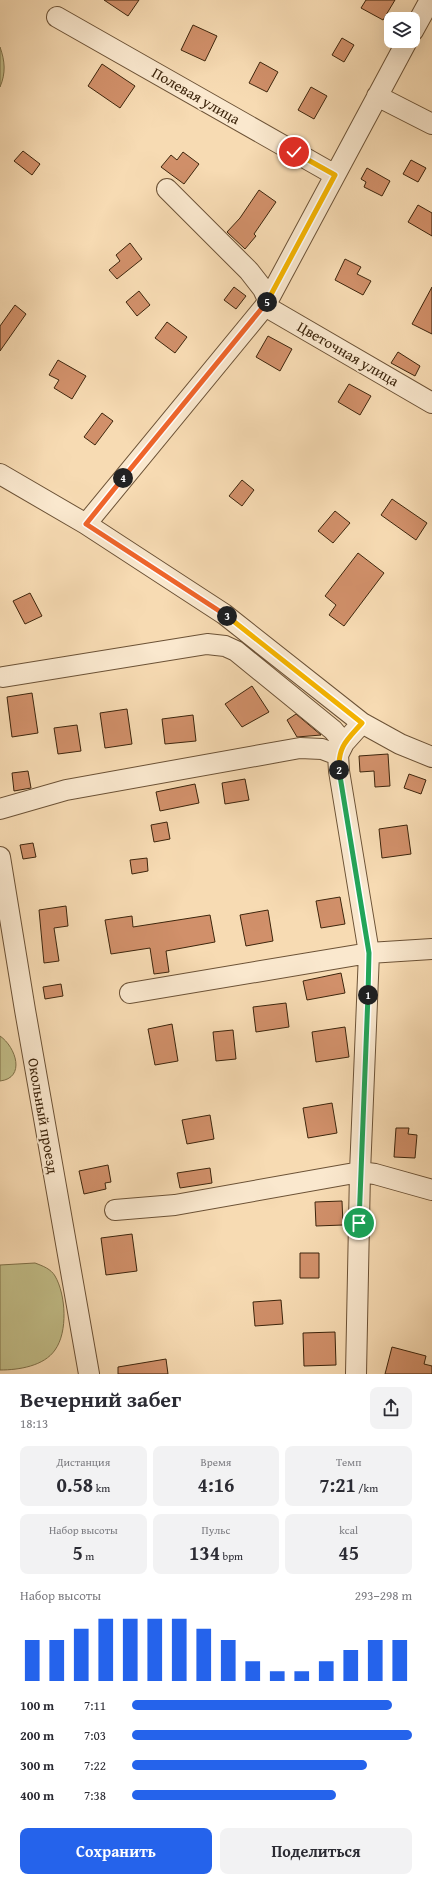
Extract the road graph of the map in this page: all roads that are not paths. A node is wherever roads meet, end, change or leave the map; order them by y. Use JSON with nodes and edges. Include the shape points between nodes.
{"nodes":[{"id":1,"x":430,"y":0,"type":"edge"},
{"id":2,"x":57,"y":17,"type":"dead end"},
{"id":3,"x":420,"y":18,"type":"edge"},
{"id":4,"x":403,"y":48,"type":"edge"},
{"id":5,"x":377,"y":96,"type":"junction"},
{"id":6,"x":432,"y":124,"type":"edge"},
{"id":7,"x":335,"y":175,"type":"junction"},
{"id":8,"x":167,"y":189,"type":"dead end"},
{"id":9,"x":267,"y":303,"type":"junction"},
{"id":10,"x":432,"y":403,"type":"edge"},
{"id":11,"x":0,"y":474,"type":"edge"},
{"id":12,"x":86,"y":524,"type":"junction"},
{"id":13,"x":3,"y":677,"type":"dead end"},
{"id":14,"x":362,"y":723,"type":"junction"},
{"id":15,"x":341,"y":749,"type":"junction"},
{"id":16,"x":432,"y":757,"type":"edge"},
{"id":17,"x":0,"y":809,"type":"edge"},
{"id":18,"x":1,"y":865,"type":"edge"},
{"id":19,"x":432,"y":949,"type":"edge"},
{"id":20,"x":369,"y":953,"type":"junction"},
{"id":21,"x":130,"y":993,"type":"dead end"},
{"id":22,"x":360,"y":1172,"type":"junction"},
{"id":23,"x":432,"y":1190,"type":"edge"},
{"id":24,"x":116,"y":1210,"type":"dead end"},
{"id":25,"x":89,"y":1374,"type":"edge"},
{"id":26,"x":356,"y":1374,"type":"edge"}],
"edges":[{"from":1,"to":3,"type":"street"},
{"from":2,"to":7,"type":"street","name":"Полевая улица"},
{"from":4,"to":5,"type":"street"},
{"from":5,"to":6,"type":"street"},
{"from":5,"to":7,"type":"street"},
{"from":7,"to":9,"type":"street"},
{"from":8,"to":9,"type":"street","via":[[249,271],[263,289]]},
{"from":9,"to":10,"type":"street","name":"Цветочная улица"},
{"from":9,"to":12,"type":"street"},
{"from":11,"to":12,"type":"street"},
{"from":12,"to":14,"type":"street","via":[[224,614]]},
{"from":13,"to":15,"type":"street","via":[[207,644],[225,646],[236,651],[333,730]]},
{"from":14,"to":15,"type":"street"},
{"from":14,"to":16,"type":"street","via":[[400,744]]},
{"from":15,"to":17,"type":"street","via":[[300,748],[66,790]]},
{"from":15,"to":20,"type":"street","via":[[339,771]]},
{"from":18,"to":25,"type":"street","name":"Окольный проезд"},
{"from":19,"to":20,"type":"street"},
{"from":20,"to":21,"type":"street"},
{"from":20,"to":22,"type":"street"},
{"from":22,"to":23,"type":"street"},
{"from":22,"to":24,"type":"street","via":[[175,1205]]},
{"from":22,"to":26,"type":"street"}]}
